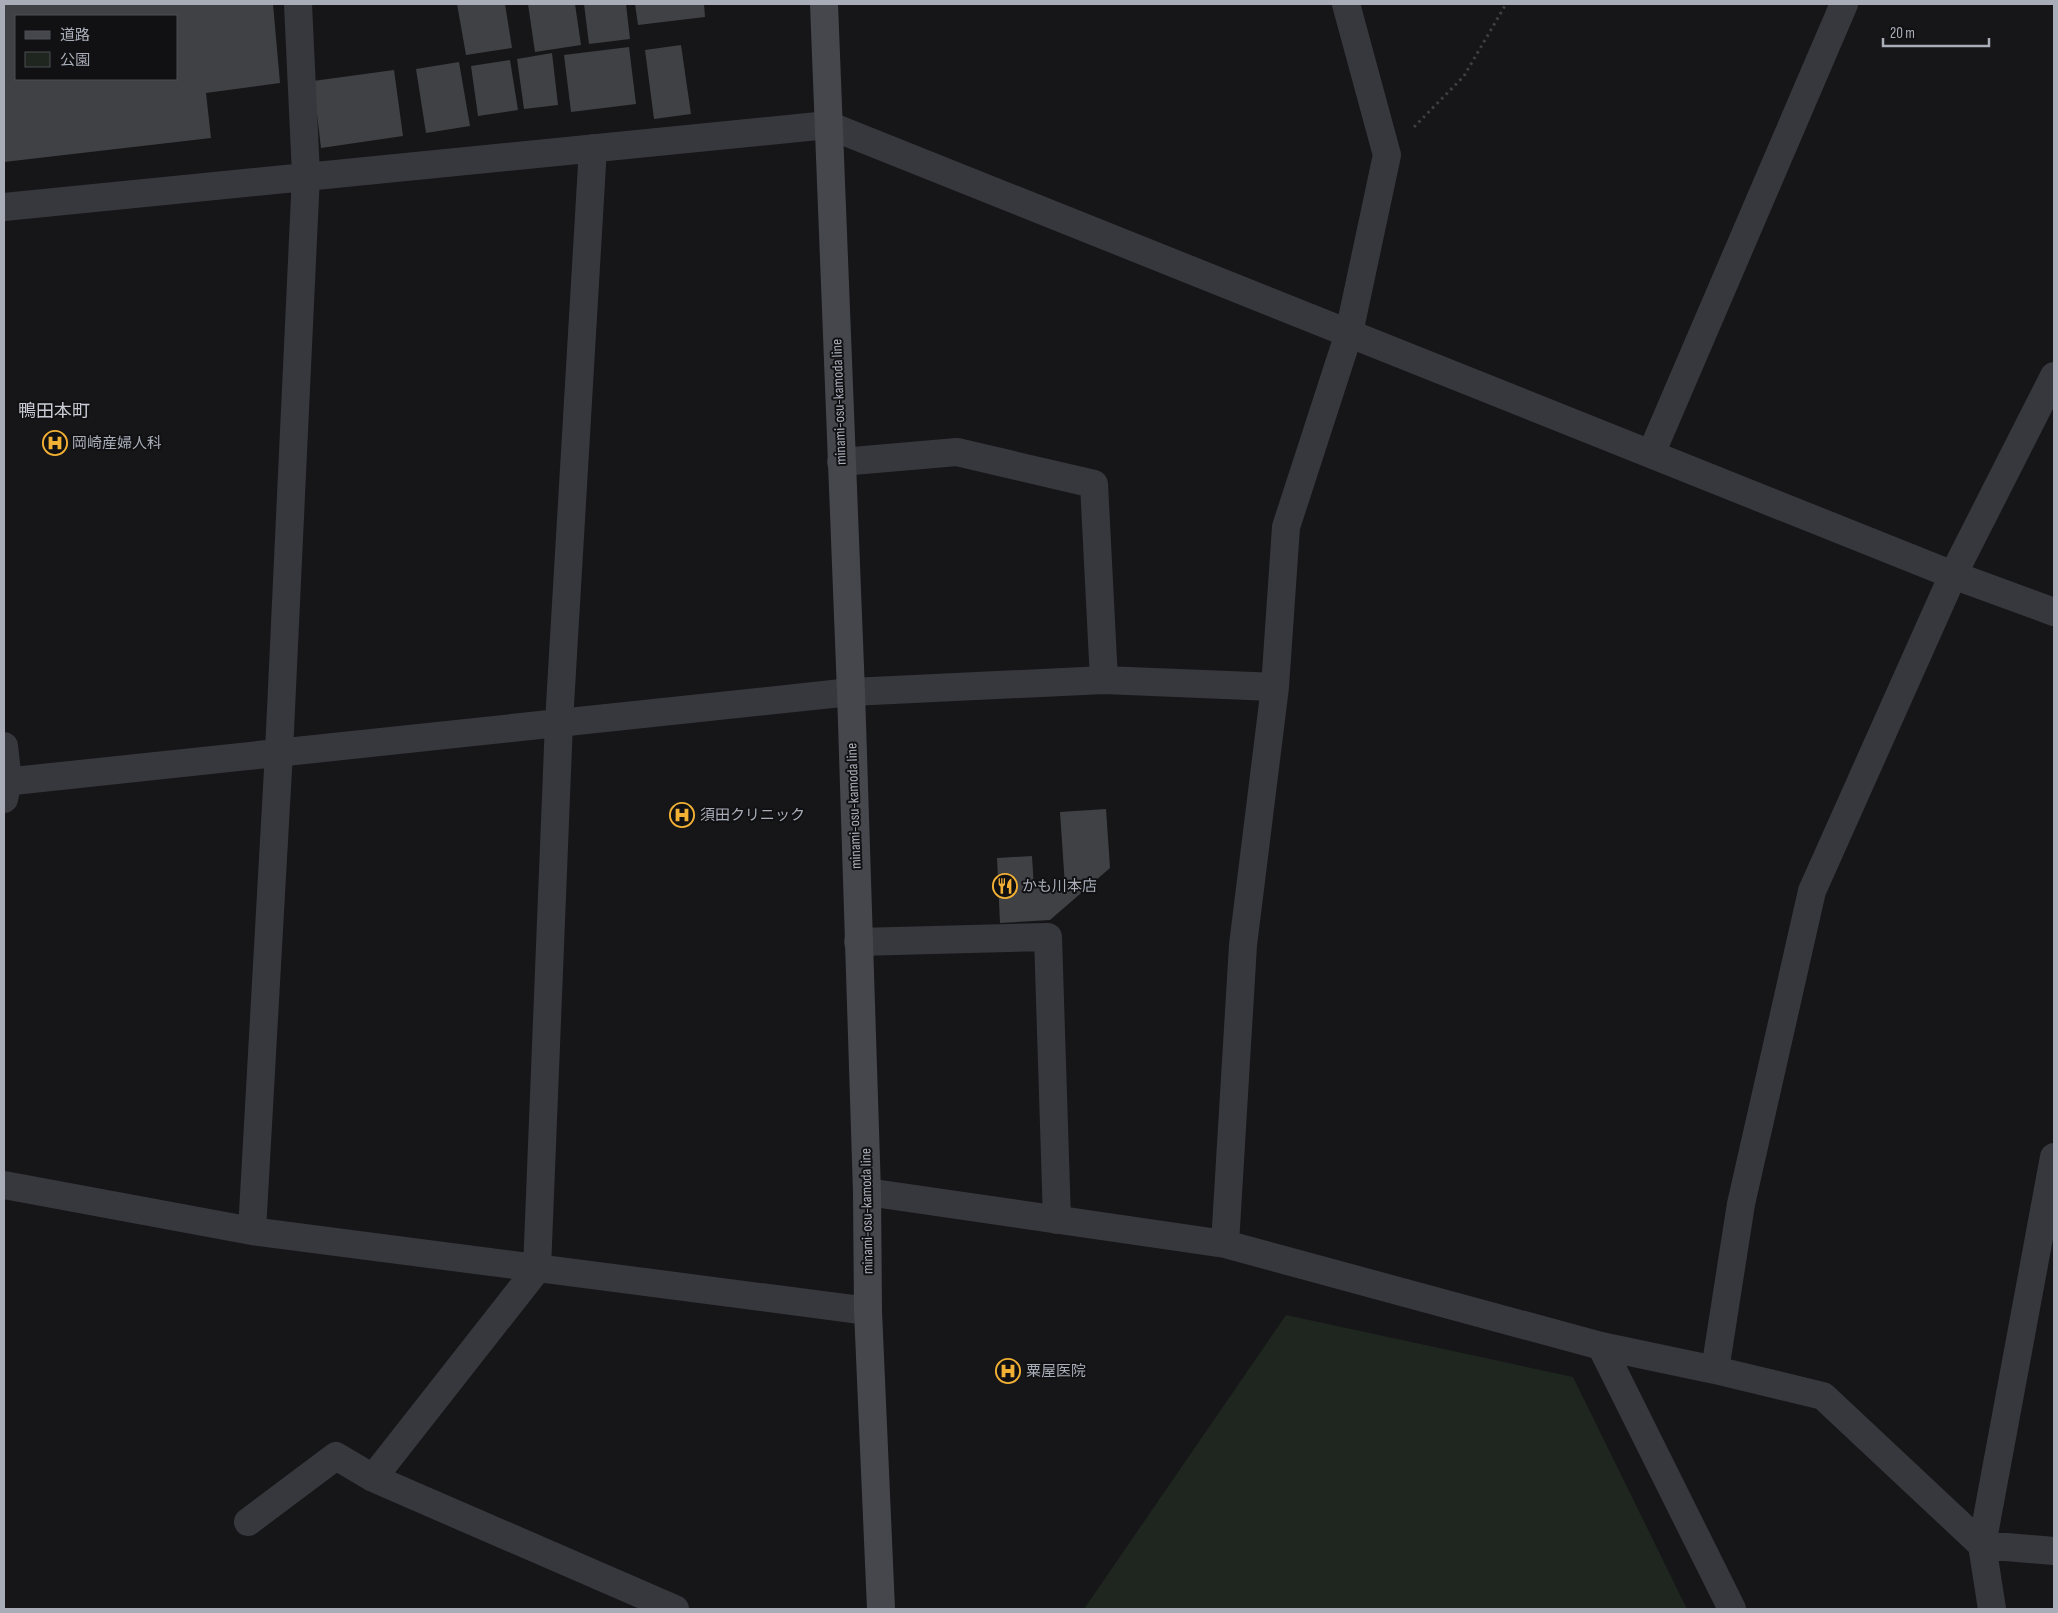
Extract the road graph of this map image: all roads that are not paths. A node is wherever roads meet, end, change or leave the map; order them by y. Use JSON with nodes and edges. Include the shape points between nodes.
{"nodes":[{"id":1,"x":298,"y":4,"type":"edge"},
{"id":2,"x":824,"y":4,"type":"edge"},
{"id":3,"x":1346,"y":4,"type":"edge"},
{"id":4,"x":1844,"y":4,"type":"edge"},
{"id":5,"x":828,"y":124,"type":"junction"},
{"id":6,"x":592,"y":148,"type":"junction"},
{"id":7,"x":306,"y":176,"type":"junction"},
{"id":8,"x":4,"y":207,"type":"edge"},
{"id":9,"x":1349,"y":333,"type":"junction"},
{"id":10,"x":2054,"y":376,"type":"edge"},
{"id":11,"x":1651,"y":454,"type":"junction"},
{"id":12,"x":841,"y":462,"type":"junction"},
{"id":13,"x":1953,"y":575,"type":"junction"},
{"id":14,"x":2054,"y":612,"type":"edge"},
{"id":15,"x":1104,"y":680,"type":"junction"},
{"id":16,"x":1275,"y":687,"type":"junction"},
{"id":17,"x":851,"y":692,"type":"junction"},
{"id":18,"x":559,"y":722,"type":"junction"},
{"id":19,"x":4,"y":746,"type":"edge"},
{"id":20,"x":279,"y":752,"type":"junction"},
{"id":21,"x":5,"y":788,"type":"edge"},
{"id":22,"x":858,"y":942,"type":"junction"},
{"id":23,"x":2054,"y":1157,"type":"edge"},
{"id":24,"x":4,"y":1185,"type":"edge"},
{"id":25,"x":867,"y":1192,"type":"junction"},
{"id":26,"x":1057,"y":1220,"type":"junction"},
{"id":27,"x":252,"y":1231,"type":"junction"},
{"id":28,"x":1225,"y":1244,"type":"junction"},
{"id":29,"x":537,"y":1269,"type":"junction"},
{"id":30,"x":868,"y":1311,"type":"junction"},
{"id":31,"x":1601,"y":1346,"type":"junction"},
{"id":32,"x":1715,"y":1370,"type":"junction"},
{"id":33,"x":372,"y":1478,"type":"junction"},
{"id":34,"x":248,"y":1522,"type":"dead end"},
{"id":35,"x":1982,"y":1545,"type":"junction"},
{"id":36,"x":2054,"y":1551,"type":"edge"},
{"id":37,"x":675,"y":1609,"type":"edge"},
{"id":38,"x":881,"y":1609,"type":"edge"},
{"id":39,"x":1732,"y":1609,"type":"edge"},
{"id":40,"x":1992,"y":1609,"type":"edge"}],
"edges":[{"from":1,"to":7,"type":"street"},
{"from":2,"to":5,"type":"main road","name":"minami-osu-kamoda line"},
{"from":3,"to":9,"type":"street","via":[[1387,154]]},
{"from":4,"to":11,"type":"street"},
{"from":5,"to":6,"type":"street"},
{"from":5,"to":9,"type":"street"},
{"from":5,"to":12,"type":"main road","name":"minami-osu-kamoda line"},
{"from":6,"to":7,"type":"street"},
{"from":6,"to":18,"type":"street"},
{"from":7,"to":8,"type":"street"},
{"from":7,"to":20,"type":"street"},
{"from":9,"to":11,"type":"street"},
{"from":9,"to":16,"type":"street","via":[[1286,527]]},
{"from":10,"to":13,"type":"street"},
{"from":11,"to":13,"type":"street"},
{"from":12,"to":15,"type":"street","via":[[957,452],[1094,484]]},
{"from":12,"to":17,"type":"main road","name":"minami-osu-kamoda line"},
{"from":13,"to":14,"type":"street"},
{"from":13,"to":32,"type":"street","via":[[1812,891],[1740,1204]]},
{"from":15,"to":16,"type":"street"},
{"from":15,"to":17,"type":"street"},
{"from":16,"to":28,"type":"street","via":[[1243,945]]},
{"from":17,"to":18,"type":"street"},
{"from":17,"to":22,"type":"main road","name":"minami-osu-kamoda line"},
{"from":18,"to":20,"type":"street"},
{"from":18,"to":29,"type":"street"},
{"from":19,"to":21,"type":"street"},
{"from":20,"to":21,"type":"street"},
{"from":20,"to":27,"type":"street"},
{"from":22,"to":25,"type":"main road","name":"minami-osu-kamoda line"},
{"from":22,"to":26,"type":"street","via":[[1048,937]]},
{"from":23,"to":35,"type":"street"},
{"from":24,"to":27,"type":"street"},
{"from":25,"to":26,"type":"street"},
{"from":25,"to":30,"type":"main road","name":"minami-osu-kamoda line"},
{"from":26,"to":28,"type":"street"},
{"from":27,"to":29,"type":"street"},
{"from":28,"to":31,"type":"street"},
{"from":29,"to":30,"type":"street"},
{"from":29,"to":33,"type":"street"},
{"from":30,"to":38,"type":"main road","name":"minami-osu-kamoda line"},
{"from":31,"to":32,"type":"street"},
{"from":31,"to":39,"type":"street"},
{"from":32,"to":35,"type":"street","via":[[1823,1396]]},
{"from":33,"to":34,"type":"street","via":[[336,1456]]},
{"from":33,"to":37,"type":"street"},
{"from":35,"to":36,"type":"street"},
{"from":35,"to":40,"type":"street"}]}
